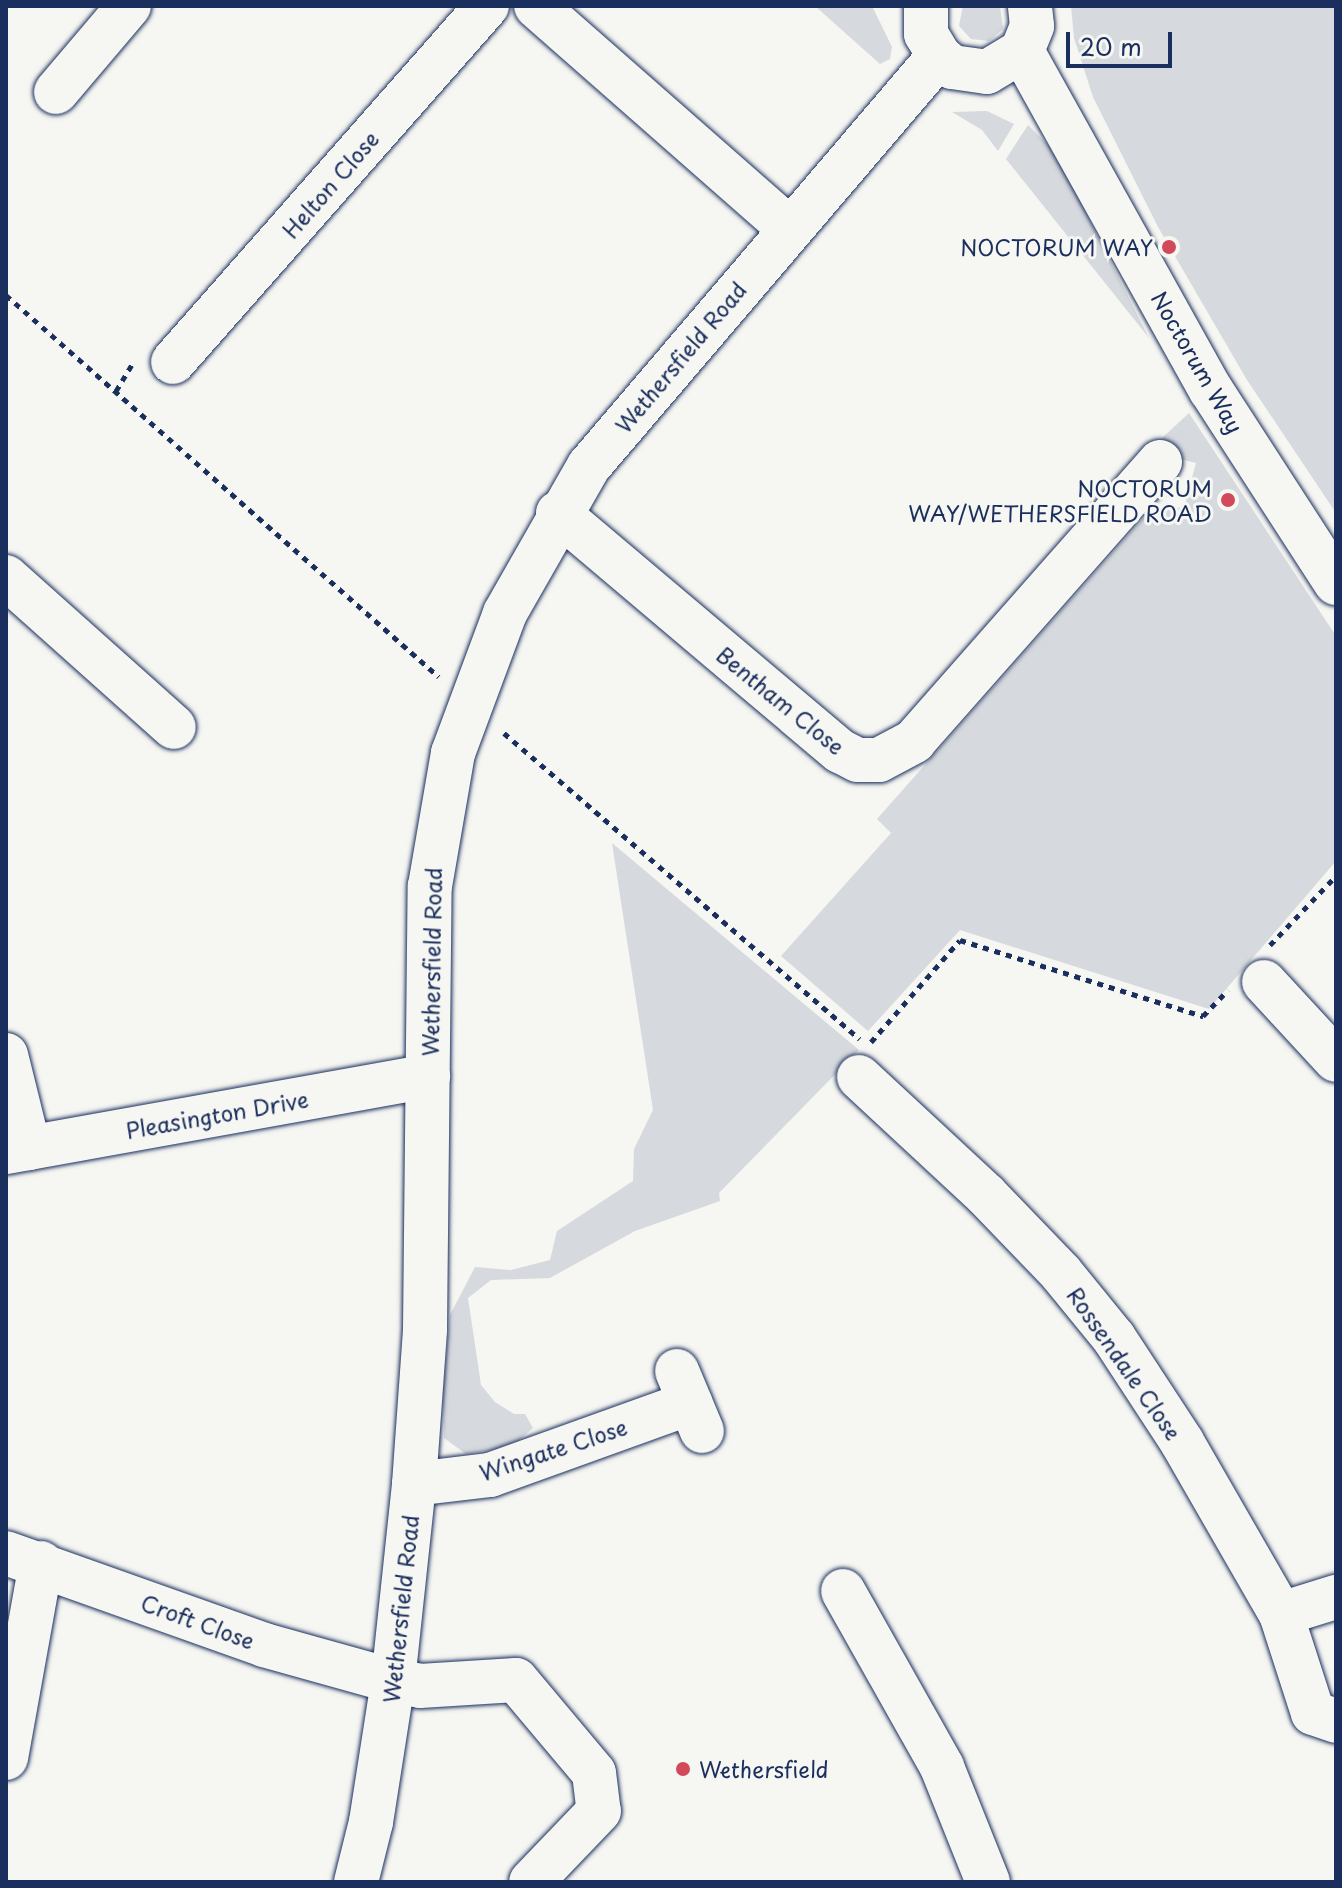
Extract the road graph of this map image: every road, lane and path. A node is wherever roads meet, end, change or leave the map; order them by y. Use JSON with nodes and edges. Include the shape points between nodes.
{"nodes":[{"id":1,"x":129,"y":6,"type":"edge"},
{"id":2,"x":487,"y":6,"type":"edge"},
{"id":3,"x":536,"y":6,"type":"edge"},
{"id":4,"x":926,"y":6,"type":"edge"},
{"id":5,"x":1030,"y":6,"type":"edge"},
{"id":6,"x":1022,"y":51,"type":"junction"},
{"id":7,"x":939,"y":56,"type":"junction"},
{"id":8,"x":56,"y":92,"type":"dead end"},
{"id":9,"x":789,"y":228,"type":"junction"},
{"id":10,"x":6,"y":295,"type":"edge"},
{"id":11,"x":173,"y":362,"type":"dead end"},
{"id":12,"x":1160,"y":462,"type":"dead end"},
{"id":13,"x":558,"y":513,"type":"junction"},
{"id":14,"x":7,"y":579,"type":"edge"},
{"id":15,"x":1336,"y":583,"type":"edge"},
{"id":16,"x":469,"y":704,"type":"junction"},
{"id":17,"x":174,"y":727,"type":"dead end"},
{"id":18,"x":1336,"y":876,"type":"edge"},
{"id":19,"x":1253,"y":974,"type":"junction"},
{"id":20,"x":6,"y":1055,"type":"edge"},
{"id":21,"x":1336,"y":1060,"type":"edge"},
{"id":22,"x":428,"y":1076,"type":"junction"},
{"id":23,"x":859,"y":1077,"type":"dead end"},
{"id":24,"x":17,"y":1150,"type":"edge"},
{"id":25,"x":690,"y":1402,"type":"dead end"},
{"id":26,"x":414,"y":1484,"type":"junction"},
{"id":27,"x":24,"y":1558,"type":"edge"},
{"id":28,"x":843,"y":1591,"type":"dead end"},
{"id":29,"x":1336,"y":1597,"type":"edge"},
{"id":30,"x":1281,"y":1614,"type":"junction"},
{"id":31,"x":393,"y":1681,"type":"junction"},
{"id":32,"x":1316,"y":1725,"type":"edge"},
{"id":33,"x":6,"y":1758,"type":"edge"},
{"id":34,"x":356,"y":1882,"type":"edge"},
{"id":35,"x":531,"y":1882,"type":"edge"},
{"id":36,"x":988,"y":1882,"type":"edge"}],
"edges":[{"from":1,"to":8,"type":"street"},
{"from":2,"to":11,"type":"street","name":"Helton Close"},
{"from":3,"to":9,"type":"street"},
{"from":4,"to":7,"type":"street","via":[[926,34]]},
{"from":5,"to":6,"type":"street","via":[[1032,26]]},
{"from":6,"to":7,"type":"street","via":[[987,72],[952,67]]},
{"from":6,"to":15,"type":"street","name":"Noctorum Way","via":[[1211,390]]},
{"from":7,"to":9,"type":"street","name":"Wethersfield Road"},
{"from":9,"to":13,"type":"street","name":"Wethersfield Road","via":[[589,466]]},
{"from":10,"to":16,"type":"path"},
{"from":12,"to":13,"type":"street","name":"Bentham Close","via":[[914,741],[879,760],[858,760],[840,751]]},
{"from":13,"to":16,"type":"street","name":"Wethersfield Road","via":[[505,613]]},
{"from":14,"to":17,"type":"street"},
{"from":16,"to":19,"type":"path","via":[[868,1045],[960,940],[1203,1016]]},
{"from":16,"to":22,"type":"street","name":"Wethersfield Road","via":[[438,817],[430,886]]},
{"from":18,"to":19,"type":"path"},
{"from":19,"to":21,"type":"street"},
{"from":20,"to":24,"type":"street"},
{"from":22,"to":24,"type":"street","name":"Pleasington Drive"},
{"from":22,"to":26,"type":"street","name":"Wethersfield Road","via":[[425,1329]]},
{"from":23,"to":30,"type":"street","name":"Rossendale Close","via":[[986,1195],[1114,1338],[1182,1442]]},
{"from":25,"to":26,"type":"street","name":"Wingate Close","via":[[490,1475]]},
{"from":26,"to":31,"type":"street","name":"Wethersfield Road"},
{"from":27,"to":31,"type":"street","name":"Croft Close","via":[[264,1645]]},
{"from":27,"to":33,"type":"street"},
{"from":28,"to":36,"type":"street","via":[[942,1767]]},
{"from":29,"to":30,"type":"street"},
{"from":30,"to":32,"type":"street","name":"Rossendale Close"},
{"from":31,"to":34,"type":"street","name":"Wethersfield Road"},
{"from":31,"to":35,"type":"street","name":"Croft Close","via":[[420,1686],[516,1680],[594,1773],[599,1811]]}]}
